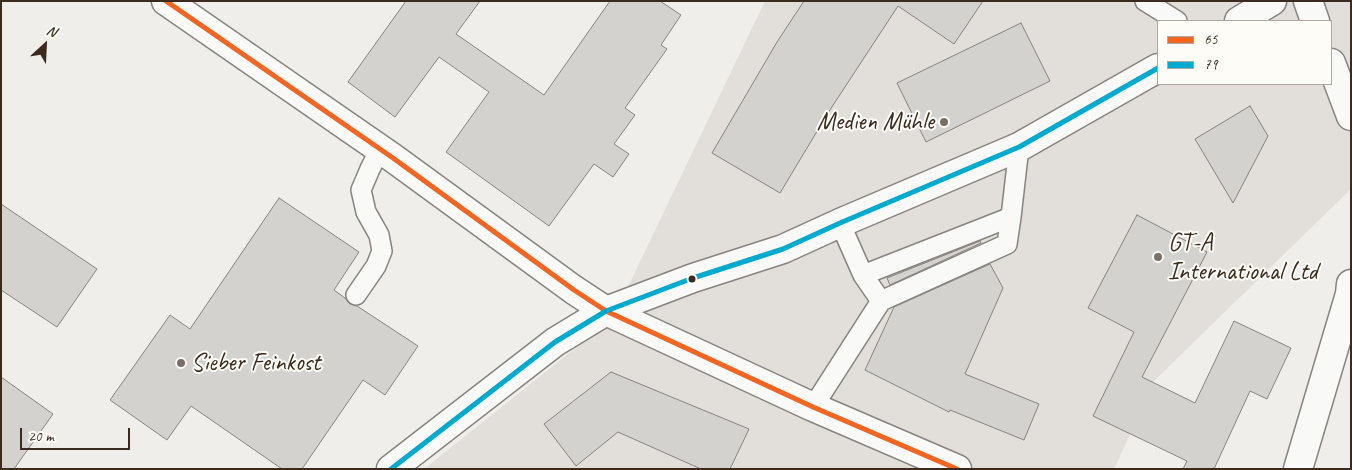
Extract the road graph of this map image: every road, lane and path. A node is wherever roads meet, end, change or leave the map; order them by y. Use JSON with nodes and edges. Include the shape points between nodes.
{"nodes":[{"id":1,"x":166,"y":1,"type":"edge"},
{"id":2,"x":1145,"y":1,"type":"edge"},
{"id":3,"x":1272,"y":1,"type":"edge"},
{"id":4,"x":1308,"y":1,"type":"edge"},
{"id":5,"x":1175,"y":20,"type":"edge"},
{"id":6,"x":1241,"y":20,"type":"edge"},
{"id":7,"x":1315,"y":20,"type":"edge"},
{"id":8,"x":1332,"y":66,"type":"edge"},
{"id":9,"x":1157,"y":69,"type":"edge"},
{"id":10,"x":1351,"y":116,"type":"edge"},
{"id":11,"x":1019,"y":147,"type":"junction"},
{"id":12,"x":380,"y":149,"type":"junction"},
{"id":13,"x":1011,"y":217,"type":"junction"},
{"id":14,"x":840,"y":223,"type":"junction"},
{"id":15,"x":863,"y":275,"type":"junction"},
{"id":16,"x":1351,"y":284,"type":"edge"},
{"id":17,"x":356,"y":294,"type":"dead end"},
{"id":18,"x":882,"y":301,"type":"junction"},
{"id":19,"x":606,"y":311,"type":"junction"},
{"id":20,"x":813,"y":407,"type":"junction"},
{"id":21,"x":391,"y":469,"type":"edge"},
{"id":22,"x":957,"y":469,"type":"edge"},
{"id":23,"x":1298,"y":469,"type":"edge"}],
"edges":[{"from":1,"to":12,"type":"street"},
{"from":2,"to":5,"type":"lane"},
{"from":3,"to":6,"type":"street"},
{"from":4,"to":7,"type":"street"},
{"from":8,"to":10,"type":"street"},
{"from":9,"to":11,"type":"street"},
{"from":11,"to":13,"type":"lane"},
{"from":11,"to":14,"type":"street"},
{"from":12,"to":17,"type":"lane","via":[[362,190],[366,212],[379,235],[382,252]]},
{"from":12,"to":19,"type":"street"},
{"from":13,"to":15,"type":"lane"},
{"from":13,"to":18,"type":"lane","via":[[1007,244]]},
{"from":14,"to":15,"type":"lane"},
{"from":14,"to":19,"type":"street","via":[[783,249]]},
{"from":15,"to":18,"type":"lane"},
{"from":16,"to":23,"type":"street"},
{"from":18,"to":20,"type":"lane"},
{"from":19,"to":20,"type":"street"},
{"from":19,"to":21,"type":"street","via":[[555,342]]},
{"from":20,"to":22,"type":"street"}]}
